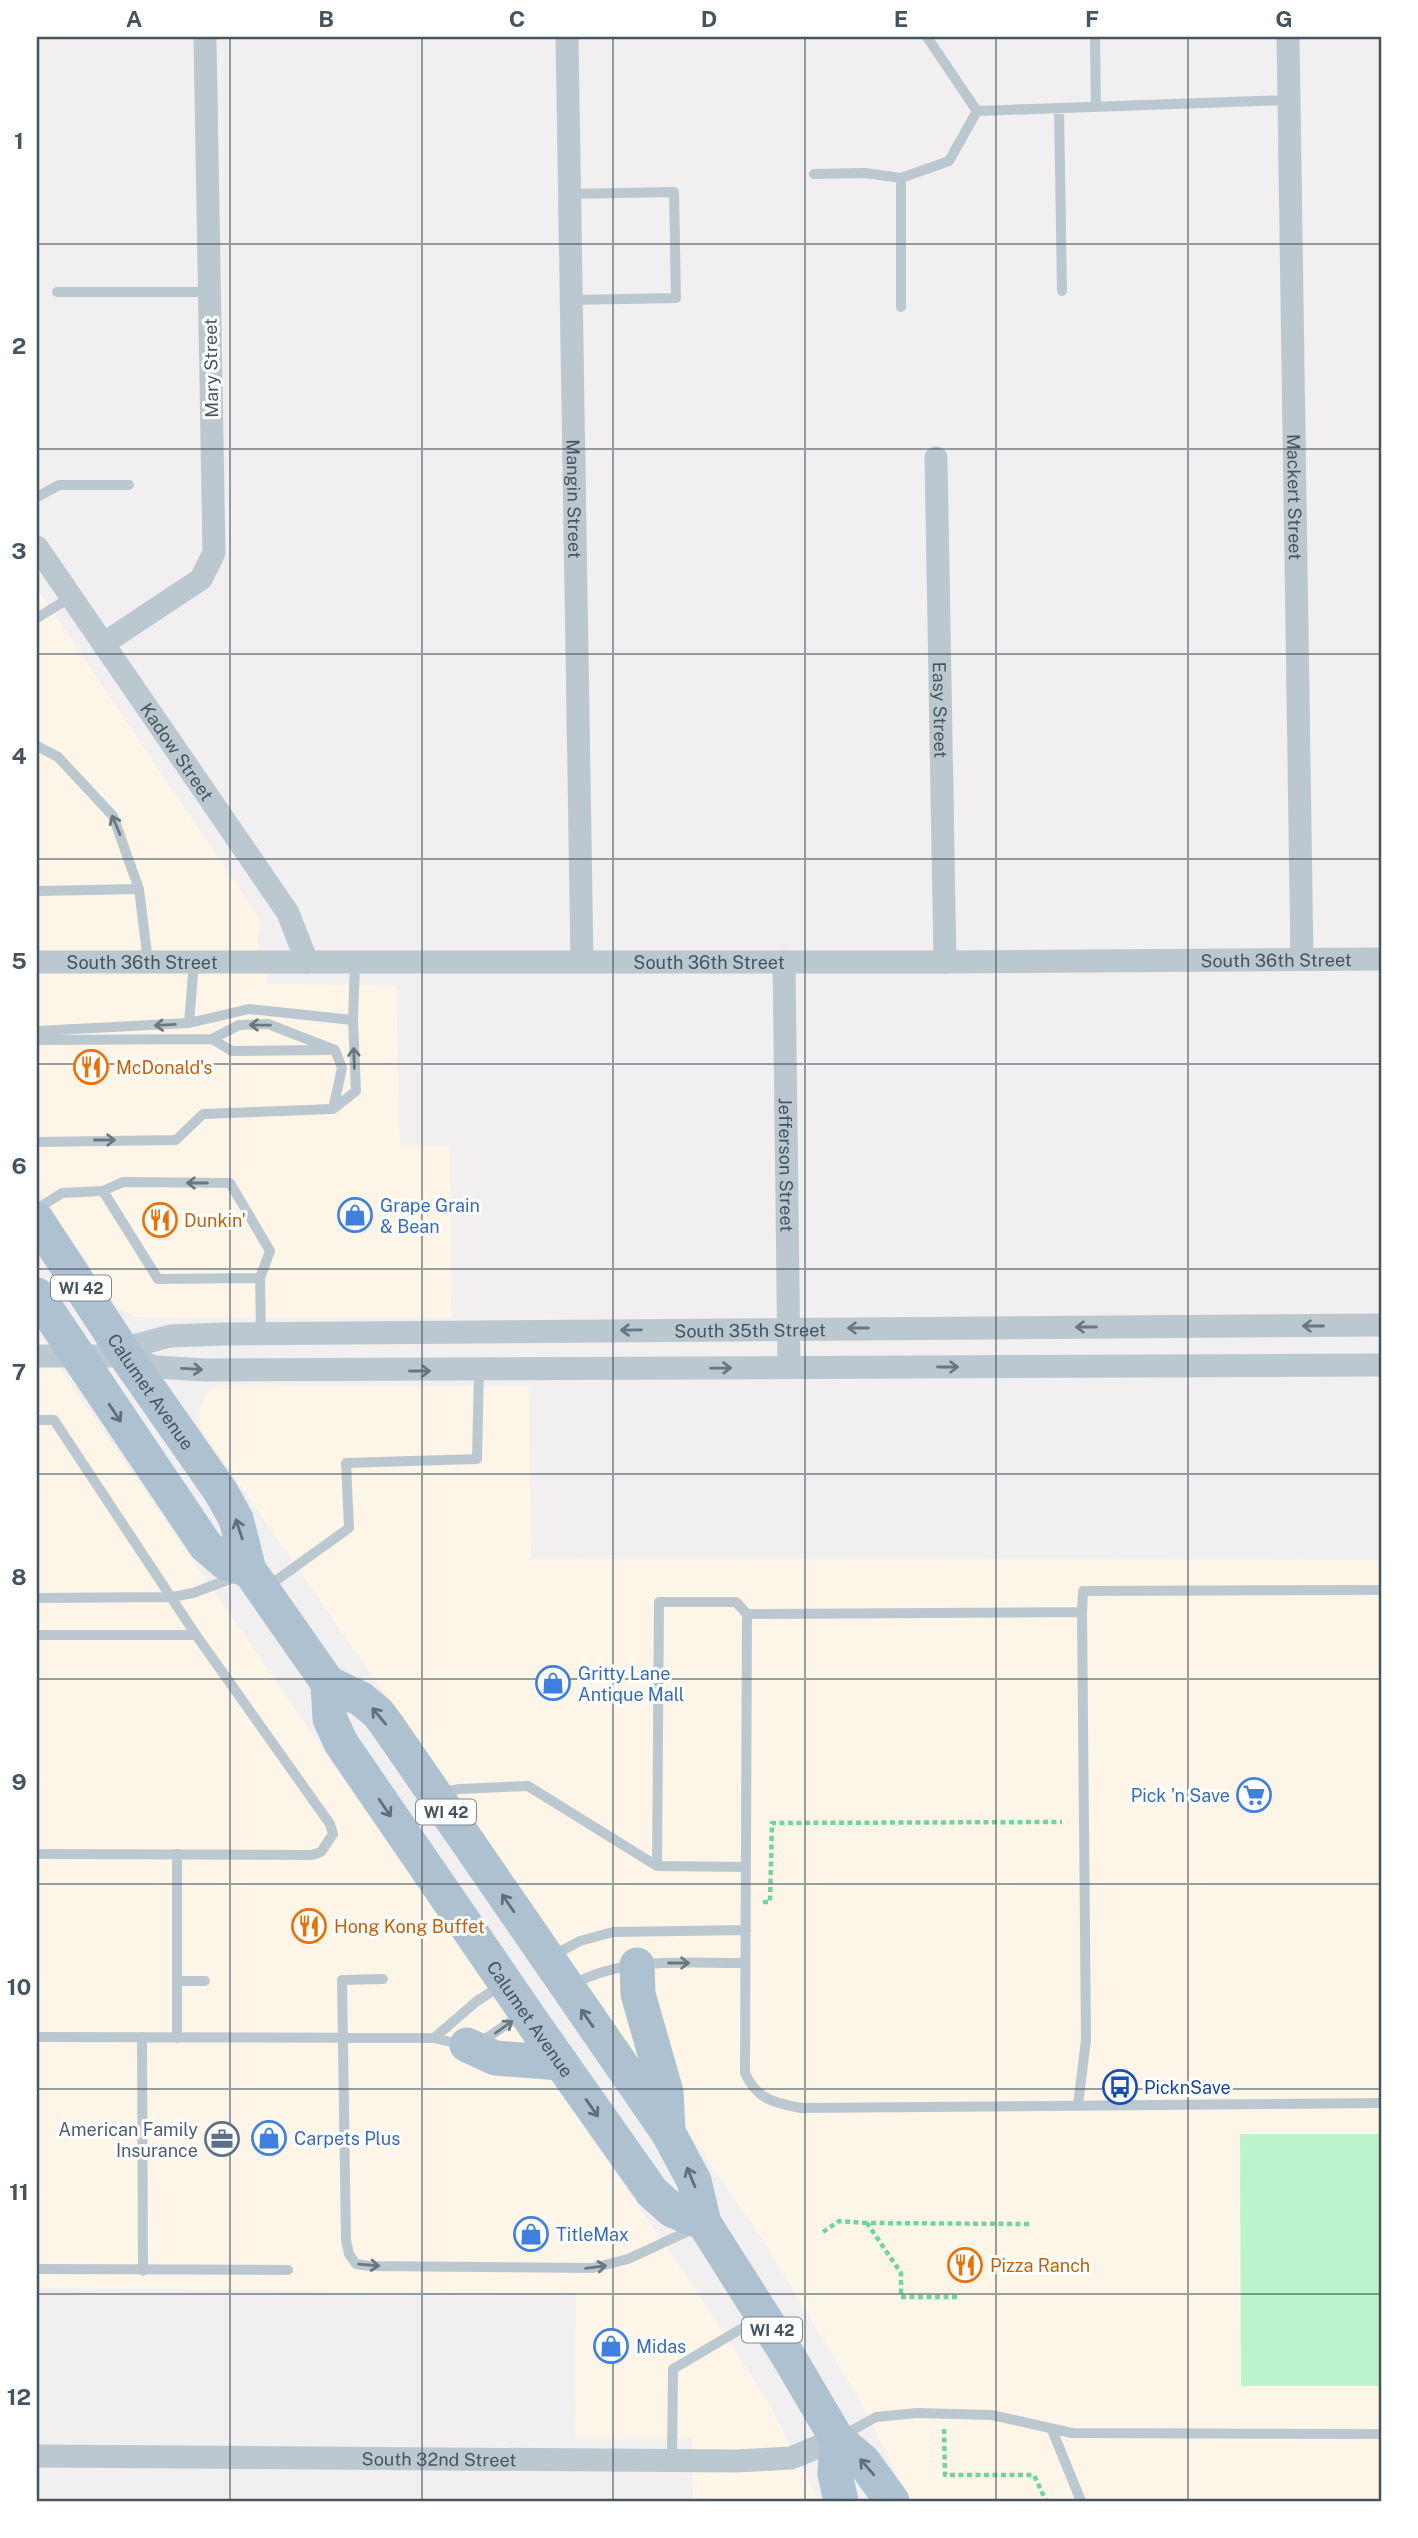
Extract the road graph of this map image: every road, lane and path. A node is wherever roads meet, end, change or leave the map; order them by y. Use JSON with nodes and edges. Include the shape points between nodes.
{"nodes":[{"id":1,"x":205,"y":37,"type":"edge"},
{"id":2,"x":567,"y":37,"type":"edge"},
{"id":3,"x":927,"y":37,"type":"edge"},
{"id":4,"x":1095,"y":37,"type":"edge"},
{"id":5,"x":1288,"y":37,"type":"edge"},
{"id":6,"x":1289,"y":100,"type":"junction"},
{"id":7,"x":1096,"y":107,"type":"junction"},
{"id":8,"x":1059,"y":108,"type":"junction"},
{"id":9,"x":977,"y":111,"type":"junction"},
{"id":10,"x":814,"y":174,"type":"dead end"},
{"id":11,"x":901,"y":178,"type":"junction"},
{"id":12,"x":569,"y":194,"type":"junction"},
{"id":13,"x":1062,"y":291,"type":"dead end"},
{"id":14,"x":57,"y":292,"type":"dead end"},
{"id":15,"x":209,"y":292,"type":"junction"},
{"id":16,"x":571,"y":300,"type":"junction"},
{"id":17,"x":901,"y":307,"type":"dead end"},
{"id":18,"x":936,"y":458,"type":"dead end"},
{"id":19,"x":129,"y":485,"type":"dead end"},
{"id":20,"x":37,"y":497,"type":"edge"},
{"id":21,"x":37,"y":547,"type":"edge"},
{"id":22,"x":71,"y":597,"type":"junction"},
{"id":23,"x":37,"y":618,"type":"edge"},
{"id":24,"x":103,"y":644,"type":"junction"},
{"id":25,"x":37,"y":746,"type":"edge"},
{"id":26,"x":139,"y":889,"type":"junction"},
{"id":27,"x":37,"y":891,"type":"edge"},
{"id":28,"x":1301,"y":959,"type":"junction"},
{"id":29,"x":1381,"y":959,"type":"edge"},
{"id":30,"x":582,"y":961,"type":"junction"},
{"id":31,"x":37,"y":962,"type":"edge"},
{"id":32,"x":148,"y":962,"type":"junction"},
{"id":33,"x":194,"y":962,"type":"junction"},
{"id":34,"x":307,"y":962,"type":"junction"},
{"id":35,"x":355,"y":962,"type":"junction"},
{"id":36,"x":784,"y":962,"type":"junction"},
{"id":37,"x":945,"y":962,"type":"junction"},
{"id":38,"x":353,"y":1020,"type":"junction"},
{"id":39,"x":189,"y":1023,"type":"junction"},
{"id":40,"x":37,"y":1031,"type":"edge"},
{"id":41,"x":212,"y":1039,"type":"junction"},
{"id":42,"x":37,"y":1040,"type":"edge"},
{"id":43,"x":335,"y":1050,"type":"junction"},
{"id":44,"x":333,"y":1109,"type":"junction"},
{"id":45,"x":37,"y":1142,"type":"edge"},
{"id":46,"x":103,"y":1191,"type":"junction"},
{"id":47,"x":37,"y":1209,"type":"edge"},
{"id":48,"x":37,"y":1220,"type":"edge"},
{"id":49,"x":260,"y":1278,"type":"junction"},
{"id":50,"x":37,"y":1295,"type":"edge"},
{"id":51,"x":1381,"y":1325,"type":"edge"},
{"id":52,"x":789,"y":1328,"type":"junction"},
{"id":53,"x":261,"y":1334,"type":"junction"},
{"id":54,"x":37,"y":1356,"type":"edge"},
{"id":55,"x":77,"y":1356,"type":"junction"},
{"id":56,"x":126,"y":1356,"type":"junction"},
{"id":57,"x":1381,"y":1365,"type":"edge"},
{"id":58,"x":789,"y":1367,"type":"junction"},
{"id":59,"x":478,"y":1370,"type":"junction"},
{"id":60,"x":37,"y":1420,"type":"edge"},
{"id":61,"x":256,"y":1580,"type":"junction"},
{"id":62,"x":1381,"y":1590,"type":"edge"},
{"id":63,"x":172,"y":1597,"type":"junction"},
{"id":64,"x":37,"y":1598,"type":"edge"},
{"id":65,"x":1082,"y":1612,"type":"junction"},
{"id":66,"x":747,"y":1614,"type":"junction"},
{"id":67,"x":37,"y":1635,"type":"edge"},
{"id":68,"x":196,"y":1635,"type":"junction"},
{"id":69,"x":328,"y":1683,"type":"junction"},
{"id":70,"x":434,"y":1794,"type":"junction"},
{"id":71,"x":1062,"y":1822,"type":"dead end"},
{"id":72,"x":37,"y":1854,"type":"edge"},
{"id":73,"x":177,"y":1854,"type":"junction"},
{"id":74,"x":657,"y":1866,"type":"junction"},
{"id":75,"x":746,"y":1867,"type":"junction"},
{"id":76,"x":763,"y":1902,"type":"dead end"},
{"id":77,"x":746,"y":1930,"type":"junction"},
{"id":78,"x":547,"y":1959,"type":"junction"},
{"id":79,"x":745,"y":1963,"type":"junction"},
{"id":80,"x":637,"y":1965,"type":"junction"},
{"id":81,"x":383,"y":1979,"type":"dead end"},
{"id":82,"x":177,"y":1981,"type":"junction"},
{"id":83,"x":205,"y":1981,"type":"dead end"},
{"id":84,"x":505,"y":1983,"type":"junction"},
{"id":85,"x":566,"y":1988,"type":"junction"},
{"id":86,"x":525,"y":2012,"type":"junction"},
{"id":87,"x":37,"y":2037,"type":"edge"},
{"id":88,"x":142,"y":2037,"type":"junction"},
{"id":89,"x":177,"y":2038,"type":"junction"},
{"id":90,"x":342,"y":2038,"type":"junction"},
{"id":91,"x":450,"y":2041,"type":"junction"},
{"id":92,"x":561,"y":2063,"type":"junction"},
{"id":93,"x":1381,"y":2103,"type":"edge"},
{"id":94,"x":1078,"y":2105,"type":"junction"},
{"id":95,"x":668,"y":2134,"type":"junction"},
{"id":96,"x":704,"y":2223,"type":"junction"},
{"id":97,"x":867,"y":2223,"type":"junction"},
{"id":98,"x":1030,"y":2224,"type":"dead end"},
{"id":99,"x":823,"y":2232,"type":"dead end"},
{"id":100,"x":37,"y":2269,"type":"edge"},
{"id":101,"x":143,"y":2270,"type":"junction"},
{"id":102,"x":288,"y":2270,"type":"dead end"},
{"id":103,"x":957,"y":2297,"type":"dead end"},
{"id":104,"x":763,"y":2316,"type":"junction"},
{"id":105,"x":944,"y":2413,"type":"junction"},
{"id":106,"x":1052,"y":2430,"type":"junction"},
{"id":107,"x":1381,"y":2434,"type":"edge"},
{"id":108,"x":837,"y":2438,"type":"junction"},
{"id":109,"x":37,"y":2456,"type":"edge"},
{"id":110,"x":672,"y":2460,"type":"junction"},
{"id":111,"x":841,"y":2501,"type":"edge"},
{"id":112,"x":892,"y":2501,"type":"edge"},
{"id":113,"x":1046,"y":2501,"type":"edge"},
{"id":114,"x":1081,"y":2501,"type":"edge"}],
"edges":[{"from":1,"to":15,"type":"street","name":"Mary Street"},
{"from":2,"to":12,"type":"street","name":"Mangin Street"},
{"from":3,"to":9,"type":"lane"},
{"from":4,"to":7,"type":"lane"},
{"from":5,"to":6,"type":"street","name":"Mackert Street"},
{"from":6,"to":7,"type":"lane"},
{"from":6,"to":28,"type":"street","name":"Mackert Street"},
{"from":7,"to":8,"type":"lane"},
{"from":8,"to":9,"type":"lane"},
{"from":8,"to":13,"type":"lane"},
{"from":9,"to":11,"type":"lane","via":[[949,161]]},
{"from":10,"to":11,"type":"lane"},
{"from":11,"to":17,"type":"lane"},
{"from":12,"to":16,"type":"street","name":"Mangin Street"},
{"from":12,"to":16,"type":"lane","via":[[674,192],[677,298]]},
{"from":14,"to":15,"type":"lane"},
{"from":15,"to":24,"type":"street","name":"Mary Street","via":[[214,553],[201,579]]},
{"from":16,"to":30,"type":"street","name":"Mangin Street"},
{"from":18,"to":37,"type":"street","name":"Easy Street"},
{"from":19,"to":20,"type":"lane","via":[[59,485]]},
{"from":21,"to":22,"type":"street","name":"Kadow Street"},
{"from":22,"to":23,"type":"lane"},
{"from":22,"to":24,"type":"street","name":"Kadow Street"},
{"from":24,"to":34,"type":"street","name":"Kadow Street","via":[[288,913]]},
{"from":26,"to":25,"type":"lane","one_way":true,"via":[[113,817],[58,757]]},
{"from":26,"to":27,"type":"lane"},
{"from":26,"to":32,"type":"lane"},
{"from":28,"to":29,"type":"street","name":"South 36th Street"},
{"from":28,"to":37,"type":"street","name":"South 36th Street"},
{"from":30,"to":35,"type":"street","name":"South 36th Street"},
{"from":30,"to":36,"type":"street","name":"South 36th Street"},
{"from":31,"to":32,"type":"street","name":"South 36th Street"},
{"from":32,"to":33,"type":"street","name":"South 36th Street"},
{"from":33,"to":34,"type":"street","name":"South 36th Street"},
{"from":33,"to":39,"type":"lane"},
{"from":34,"to":35,"type":"street","name":"South 36th Street"},
{"from":35,"to":38,"type":"lane"},
{"from":36,"to":37,"type":"street","name":"South 36th Street"},
{"from":36,"to":52,"type":"street","name":"Jefferson Street"},
{"from":38,"to":39,"type":"lane","via":[[249,1009]]},
{"from":44,"to":38,"type":"lane","one_way":true,"via":[[356,1091]]},
{"from":39,"to":40,"type":"lane","one_way":true},
{"from":41,"to":42,"type":"lane"},
{"from":41,"to":43,"type":"lane","via":[[232,1051]]},
{"from":43,"to":41,"type":"lane","one_way":true,"via":[[268,1024],[239,1025]]},
{"from":43,"to":44,"type":"lane","via":[[342,1068]]},
{"from":45,"to":44,"type":"lane","one_way":true,"via":[[176,1140],[203,1114]]},
{"from":46,"to":47,"type":"lane","via":[[62,1193]]},
{"from":46,"to":49,"type":"lane","via":[[158,1279]]},
{"from":49,"to":46,"type":"lane","one_way":true,"via":[[271,1251],[230,1183],[123,1182]]},
{"from":48,"to":56,"type":"main road","name":"Calumet Avenue","number":"WI 42"},
{"from":49,"to":53,"type":"lane"},
{"from":50,"to":55,"type":"main road","number":"WI 42"},
{"from":51,"to":52,"type":"street","name":"South 35th Street","one_way":true},
{"from":52,"to":53,"type":"street","name":"South 35th Street","one_way":true},
{"from":52,"to":58,"type":"street","name":"Jefferson Street"},
{"from":53,"to":56,"type":"street","name":"South 35th Street","via":[[170,1336],[137,1345]]},
{"from":54,"to":55,"type":"street","name":"South 35th Street"},
{"from":55,"to":56,"type":"street","name":"South 35th Street"},
{"from":55,"to":61,"type":"main road","number":"WI 42","one_way":true,"via":[[206,1546]]},
{"from":56,"to":59,"type":"street","name":"South 35th Street","one_way":true,"via":[[155,1367],[206,1370]]},
{"from":61,"to":56,"type":"main road","name":"Calumet Avenue","number":"WI 42","one_way":true,"via":[[227,1501]]},
{"from":58,"to":57,"type":"street","name":"South 35th Street","one_way":true},
{"from":59,"to":58,"type":"street","name":"South 35th Street","one_way":true},
{"from":59,"to":61,"type":"lane","via":[[477,1459],[346,1463],[349,1528]]},
{"from":60,"to":63,"type":"lane","via":[[54,1420]]},
{"from":61,"to":63,"type":"lane"},
{"from":61,"to":69,"type":"main road","name":"Calumet Avenue","number":"WI 42"},
{"from":62,"to":65,"type":"lane","via":[[1083,1591]]},
{"from":63,"to":64,"type":"lane"},
{"from":63,"to":68,"type":"lane"},
{"from":65,"to":66,"type":"lane"},
{"from":65,"to":94,"type":"lane","via":[[1086,2040]]},
{"from":66,"to":74,"type":"lane","via":[[736,1602],[659,1602]]},
{"from":66,"to":75,"type":"lane"},
{"from":67,"to":68,"type":"lane"},
{"from":68,"to":73,"type":"lane","via":[[333,1834],[321,1852],[312,1856]]},
{"from":70,"to":69,"type":"main road","name":"Calumet Avenue","number":"WI 42","one_way":true,"via":[[378,1713]]},
{"from":69,"to":84,"type":"main road","name":"Calumet Avenue","number":"WI 42","one_way":true,"via":[[330,1719],[341,1744]]},
{"from":70,"to":74,"type":"lane","via":[[528,1786]]},
{"from":78,"to":70,"type":"main road","name":"Calumet Avenue","number":"WI 42","one_way":true},
{"from":71,"to":76,"type":"path","via":[[772,1823],[770,1902]]},
{"from":72,"to":73,"type":"lane"},
{"from":73,"to":82,"type":"lane"},
{"from":74,"to":75,"type":"lane"},
{"from":75,"to":77,"type":"lane"},
{"from":77,"to":78,"type":"lane","via":[[613,1932],[580,1941]]},
{"from":77,"to":79,"type":"lane"},
{"from":78,"to":84,"type":"main road"},
{"from":78,"to":85,"type":"main road","name":"Calumet Avenue","number":"WI 42"},
{"from":80,"to":79,"type":"lane","one_way":true},
{"from":79,"to":94,"type":"lane","via":[[745,2073],[751,2086],[773,2103],[801,2108]]},
{"from":80,"to":85,"type":"lane","via":[[595,1973]]},
{"from":80,"to":95,"type":"main road","via":[[638,1994],[666,2092]]},
{"from":81,"to":90,"type":"lane","via":[[342,1980]]},
{"from":82,"to":83,"type":"lane"},
{"from":82,"to":89,"type":"lane"},
{"from":84,"to":86,"type":"main road","name":"Calumet Avenue","number":"WI 42"},
{"from":84,"to":91,"type":"lane","via":[[477,2001]]},
{"from":85,"to":86,"type":"main road"},
{"from":95,"to":85,"type":"main road","name":"Calumet Avenue","number":"WI 42","one_way":true},
{"from":91,"to":86,"type":"lane","one_way":true,"via":[[483,2041]]},
{"from":86,"to":92,"type":"main road","name":"Calumet Avenue","number":"WI 42"},
{"from":87,"to":88,"type":"lane"},
{"from":88,"to":89,"type":"lane"},
{"from":88,"to":101,"type":"lane"},
{"from":89,"to":90,"type":"lane"},
{"from":90,"to":91,"type":"lane"},
{"from":90,"to":96,"type":"lane","one_way":true,"via":[[346,2248],[362,2266],[593,2268],[641,2254]]},
{"from":91,"to":92,"type":"main road","via":[[495,2058]]},
{"from":92,"to":96,"type":"main road","name":"Calumet Avenue","number":"WI 42","one_way":true,"via":[[652,2192],[672,2210]]},
{"from":93,"to":94,"type":"lane"},
{"from":96,"to":95,"type":"main road","name":"Calumet Avenue","number":"WI 42","one_way":true,"via":[[694,2181]]},
{"from":96,"to":104,"type":"main road","name":"Calumet Avenue","number":"WI 42"},
{"from":97,"to":98,"type":"path"},
{"from":97,"to":99,"type":"path","via":[[839,2221]]},
{"from":97,"to":103,"type":"path","via":[[901,2273],[901,2297]]},
{"from":100,"to":101,"type":"lane"},
{"from":101,"to":102,"type":"lane"},
{"from":104,"to":108,"type":"main road","name":"Calumet Avenue","number":"WI 42"},
{"from":104,"to":110,"type":"lane","via":[[673,2369]]},
{"from":105,"to":106,"type":"lane","via":[[1010,2418]]},
{"from":105,"to":108,"type":"lane","via":[[885,2414]]},
{"from":105,"to":113,"type":"path","via":[[945,2475],[1034,2475]]},
{"from":106,"to":107,"type":"lane","via":[[1086,2434]]},
{"from":106,"to":114,"type":"lane"},
{"from":108,"to":110,"type":"street","name":"South 32nd Street","via":[[791,2458]]},
{"from":108,"to":111,"type":"main road","via":[[835,2474]]},
{"from":112,"to":108,"type":"main road","name":"Calumet Avenue","number":"WI 42","one_way":true,"via":[[863,2461]]},
{"from":109,"to":110,"type":"street","name":"South 32nd Street"}]}
